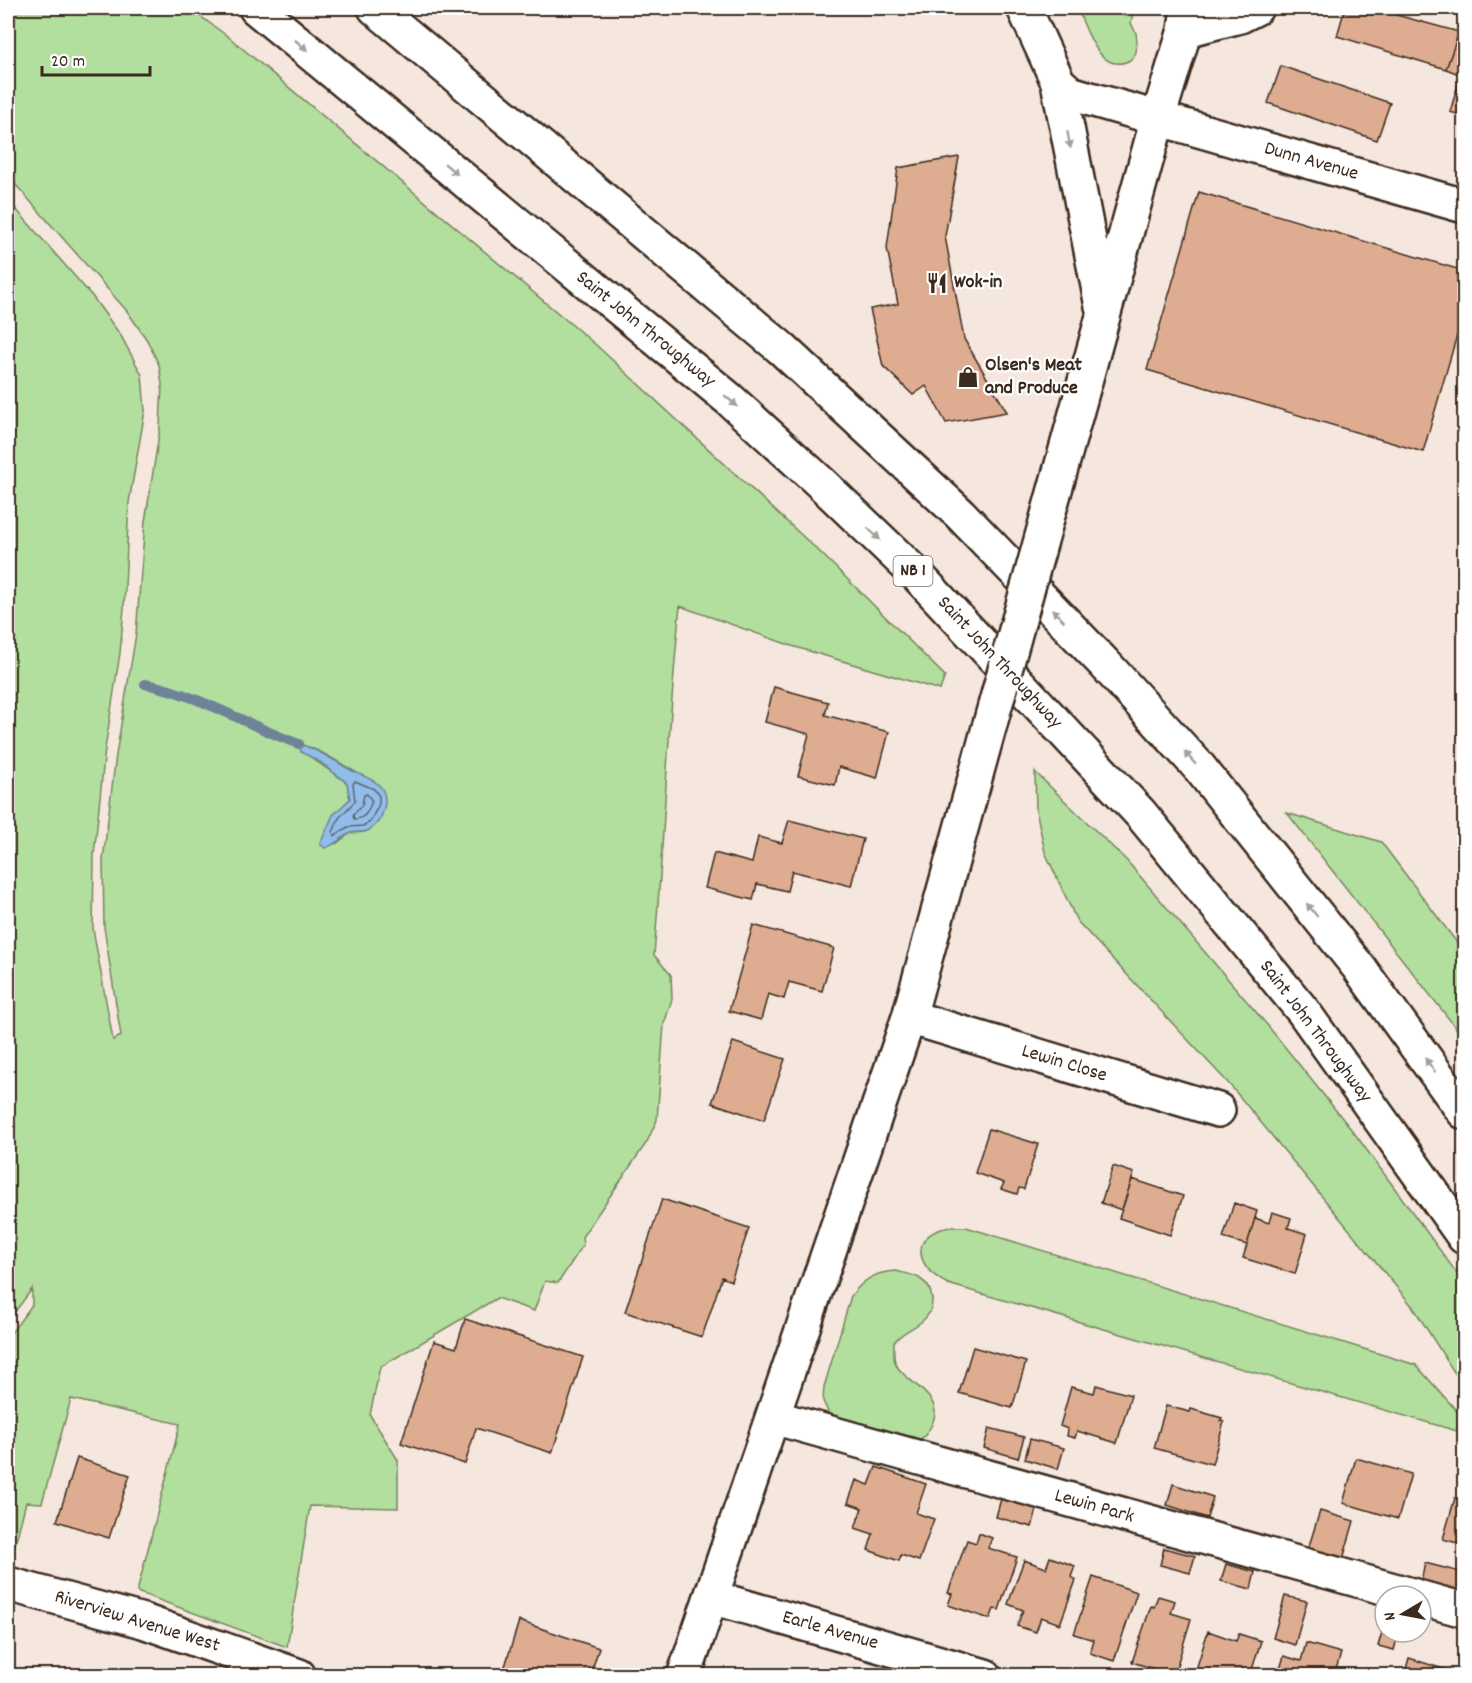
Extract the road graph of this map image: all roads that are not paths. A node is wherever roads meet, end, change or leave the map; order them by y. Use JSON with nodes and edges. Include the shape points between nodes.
{"nodes":[{"id":1,"x":256,"y":8,"type":"edge"},
{"id":2,"x":375,"y":8,"type":"edge"},
{"id":3,"x":1024,"y":8,"type":"edge"},
{"id":4,"x":1256,"y":8,"type":"edge"},
{"id":5,"x":1186,"y":19,"type":"edge"},
{"id":6,"x":1058,"y":82,"type":"junction"},
{"id":7,"x":1158,"y":118,"type":"junction"},
{"id":8,"x":1464,"y":206,"type":"edge"},
{"id":9,"x":1103,"y":313,"type":"junction"},
{"id":10,"x":909,"y":1017,"type":"junction"},
{"id":11,"x":1218,"y":1110,"type":"dead end"},
{"id":12,"x":1464,"y":1112,"type":"edge"},
{"id":13,"x":1464,"y":1236,"type":"edge"},
{"id":14,"x":772,"y":1417,"type":"junction"},
{"id":15,"x":8,"y":1584,"type":"edge"},
{"id":16,"x":1373,"y":1584,"type":"edge"},
{"id":17,"x":711,"y":1597,"type":"junction"},
{"id":18,"x":1433,"y":1601,"type":"edge"},
{"id":19,"x":1464,"y":1610,"type":"edge"},
{"id":20,"x":299,"y":1676,"type":"edge"},
{"id":21,"x":684,"y":1676,"type":"edge"},
{"id":22,"x":985,"y":1676,"type":"edge"}],
"edges":[{"from":1,"to":13,"type":"main road","name":"Saint John Throughway","number":"NB 1","one_way":true,"via":[[729,399],[917,575],[1140,813],[1303,1011]]},
{"from":12,"to":2,"type":"main road","one_way":true,"via":[[1360,969],[1199,767],[960,514],[773,340]]},
{"from":3,"to":6,"type":"main road"},
{"from":4,"to":5,"type":"main road","via":[[1240,16]]},
{"from":5,"to":7,"type":"main road"},
{"from":6,"to":7,"type":"main road","name":"Dunn Avenue","via":[[1070,93]]},
{"from":6,"to":9,"type":"main road","one_way":true},
{"from":7,"to":8,"type":"main road","name":"Dunn Avenue"},
{"from":7,"to":9,"type":"main road"},
{"from":9,"to":10,"type":"main road","bridge":true},
{"from":10,"to":11,"type":"main road","name":"Lewin Close"},
{"from":10,"to":14,"type":"main road"},
{"from":14,"to":16,"type":"main road","name":"Lewin Park"},
{"from":14,"to":17,"type":"main road"},
{"from":15,"to":20,"type":"main road","name":"Riverview Avenue West","via":[[143,1622]]},
{"from":17,"to":21,"type":"main road"},
{"from":17,"to":22,"type":"main road","name":"Earle Avenue"},
{"from":18,"to":19,"type":"main road"}]}
